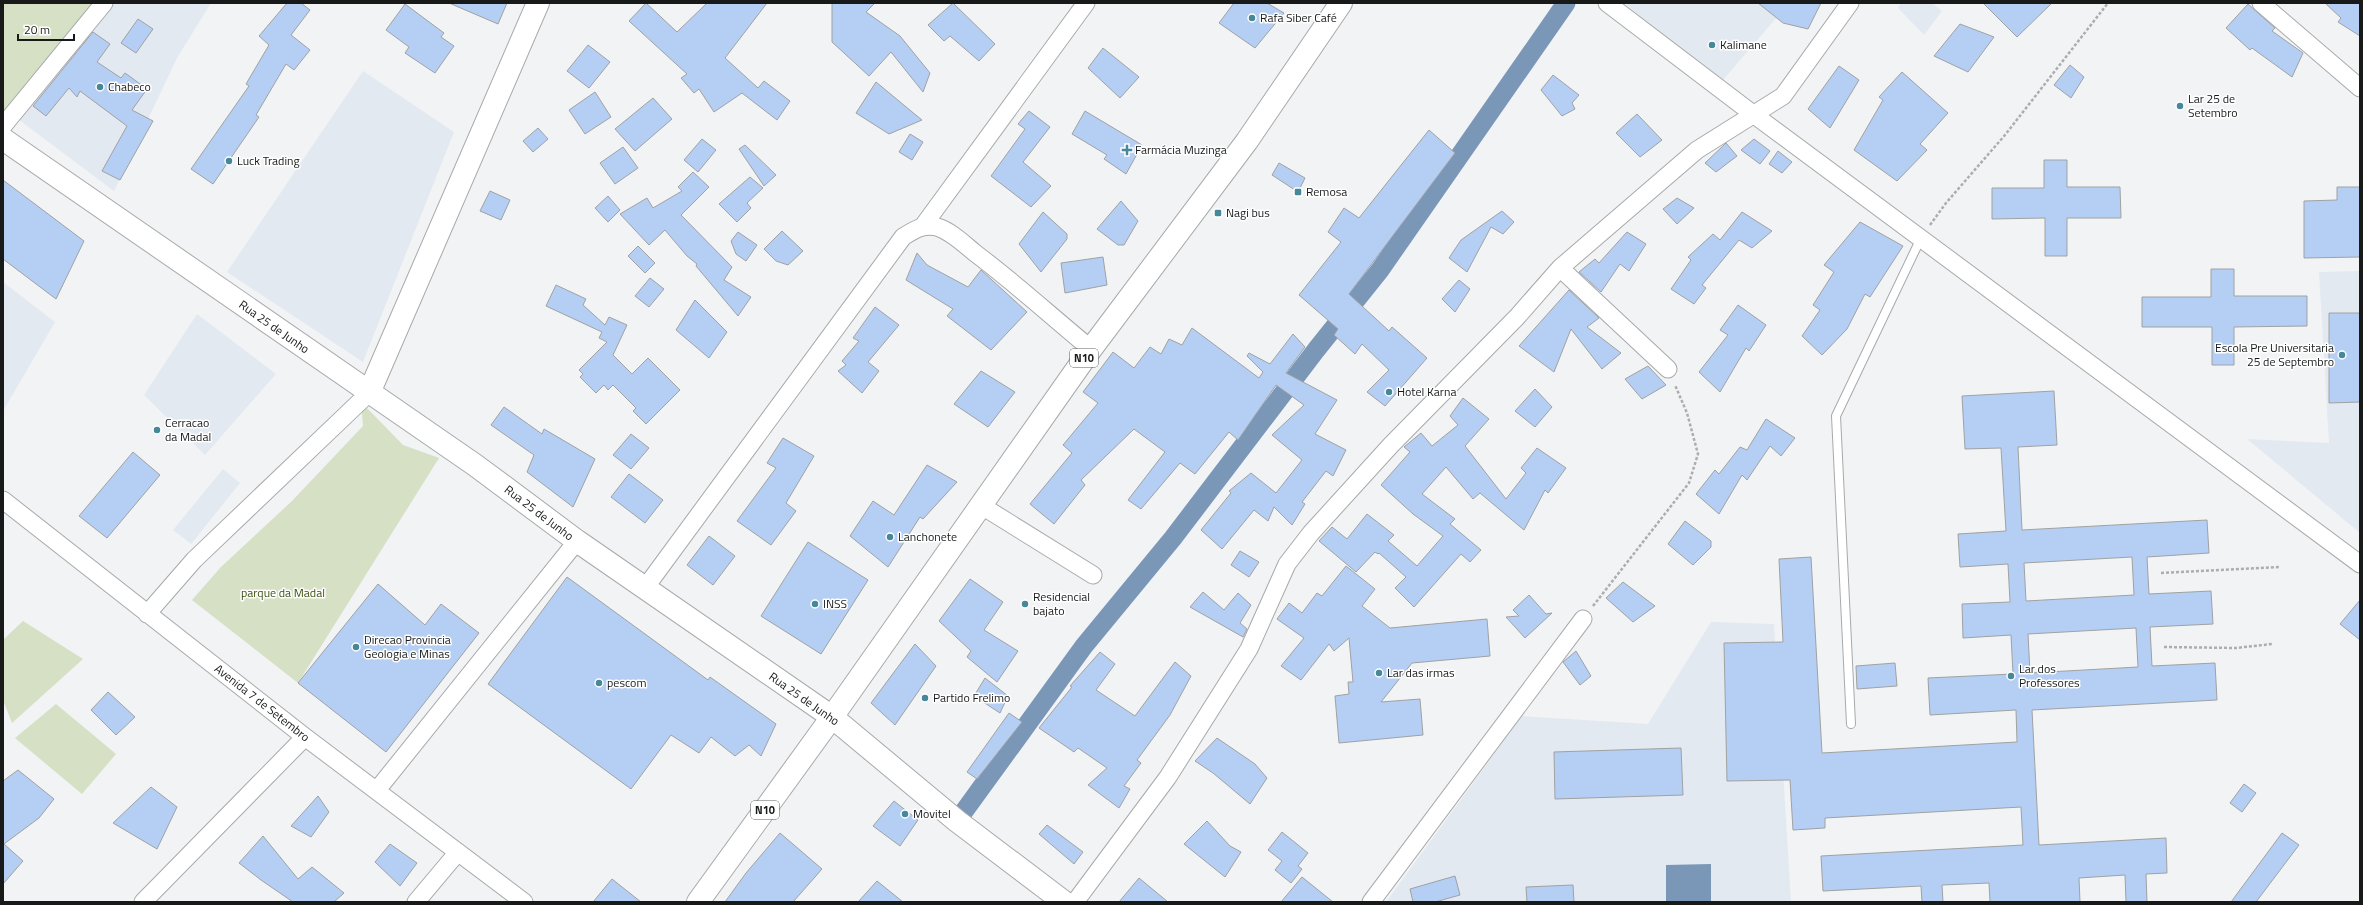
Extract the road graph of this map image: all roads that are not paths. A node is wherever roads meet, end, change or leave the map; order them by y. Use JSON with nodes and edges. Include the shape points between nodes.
{"nodes":[{"id":1,"x":104,"y":3,"type":"edge"},
{"id":2,"x":538,"y":3,"type":"edge"},
{"id":3,"x":1086,"y":3,"type":"edge"},
{"id":4,"x":1342,"y":3,"type":"edge"},
{"id":5,"x":1607,"y":3,"type":"edge"},
{"id":6,"x":1850,"y":3,"type":"edge"},
{"id":7,"x":2261,"y":3,"type":"edge"},
{"id":8,"x":2360,"y":88,"type":"edge"},
{"id":9,"x":1753,"y":114,"type":"junction"},
{"id":10,"x":3,"y":126,"type":"edge"},
{"id":11,"x":3,"y":139,"type":"edge"},
{"id":12,"x":924,"y":226,"type":"junction"},
{"id":13,"x":1921,"y":238,"type":"junction"},
{"id":14,"x":1560,"y":268,"type":"junction"},
{"id":15,"x":1091,"y":349,"type":"junction"},
{"id":16,"x":1668,"y":369,"type":"road end"},
{"id":17,"x":369,"y":393,"type":"junction"},
{"id":18,"x":3,"y":500,"type":"edge"},
{"id":19,"x":982,"y":506,"type":"junction"},
{"id":20,"x":577,"y":542,"type":"junction"},
{"id":21,"x":2360,"y":564,"type":"edge"},
{"id":22,"x":1092,"y":575,"type":"dead end"},
{"id":23,"x":645,"y":588,"type":"junction"},
{"id":24,"x":147,"y":614,"type":"junction"},
{"id":25,"x":1583,"y":619,"type":"road end"},
{"id":26,"x":832,"y":717,"type":"junction"},
{"id":27,"x":1851,"y":724,"type":"dead end"},
{"id":28,"x":305,"y":737,"type":"junction"},
{"id":29,"x":377,"y":790,"type":"junction"},
{"id":30,"x":458,"y":852,"type":"junction"},
{"id":31,"x":142,"y":902,"type":"edge"},
{"id":32,"x":416,"y":902,"type":"edge"},
{"id":33,"x":524,"y":902,"type":"edge"},
{"id":34,"x":698,"y":902,"type":"edge"},
{"id":35,"x":1064,"y":902,"type":"edge"},
{"id":36,"x":1075,"y":902,"type":"edge"},
{"id":37,"x":1371,"y":902,"type":"edge"}],
"edges":[{"from":1,"to":10,"type":"street"},
{"from":2,"to":17,"type":"street"},
{"from":3,"to":12,"type":"street"},
{"from":4,"to":15,"type":"street","number":"N10","via":[[1247,141]]},
{"from":5,"to":9,"type":"street"},
{"from":6,"to":9,"type":"street","via":[[1782,96]]},
{"from":7,"to":8,"type":"street"},
{"from":9,"to":13,"type":"street"},
{"from":9,"to":14,"type":"street","via":[[1697,150]]},
{"from":11,"to":17,"type":"street","name":"Rua 25 de Junho"},
{"from":12,"to":15,"type":"street","via":[[950,233]]},
{"from":12,"to":23,"type":"street","via":[[903,237]]},
{"from":13,"to":21,"type":"street"},
{"from":13,"to":27,"type":"lane","via":[[1836,416]]},
{"from":14,"to":16,"type":"street"},
{"from":14,"to":36,"type":"street","via":[[1517,317],[1310,532],[1287,564],[1249,649],[1168,776]]},
{"from":15,"to":19,"type":"street","number":"N10"},
{"from":17,"to":20,"type":"street","name":"Rua 25 de Junho","via":[[475,465]]},
{"from":17,"to":24,"type":"street","via":[[194,560]]},
{"from":18,"to":24,"type":"street","name":"Avenida 7 de Setembro"},
{"from":19,"to":22,"type":"street"},
{"from":19,"to":26,"type":"street","number":"N10"},
{"from":20,"to":23,"type":"street","name":"Rua 25 de Junho"},
{"from":20,"to":29,"type":"street"},
{"from":23,"to":26,"type":"street","name":"Rua 25 de Junho"},
{"from":24,"to":28,"type":"street","name":"Avenida 7 de Setembro"},
{"from":25,"to":37,"type":"street"},
{"from":26,"to":34,"type":"street","number":"N10"},
{"from":26,"to":35,"type":"street","name":"Rua 25 de Junho","via":[[956,821]]},
{"from":28,"to":29,"type":"street","name":"Avenida 7 de Setembro"},
{"from":28,"to":31,"type":"street"},
{"from":29,"to":30,"type":"street","name":"Avenida 7 de Setembro"},
{"from":30,"to":32,"type":"street"},
{"from":30,"to":33,"type":"street","name":"Avenida 7 de Setembro"}]}
